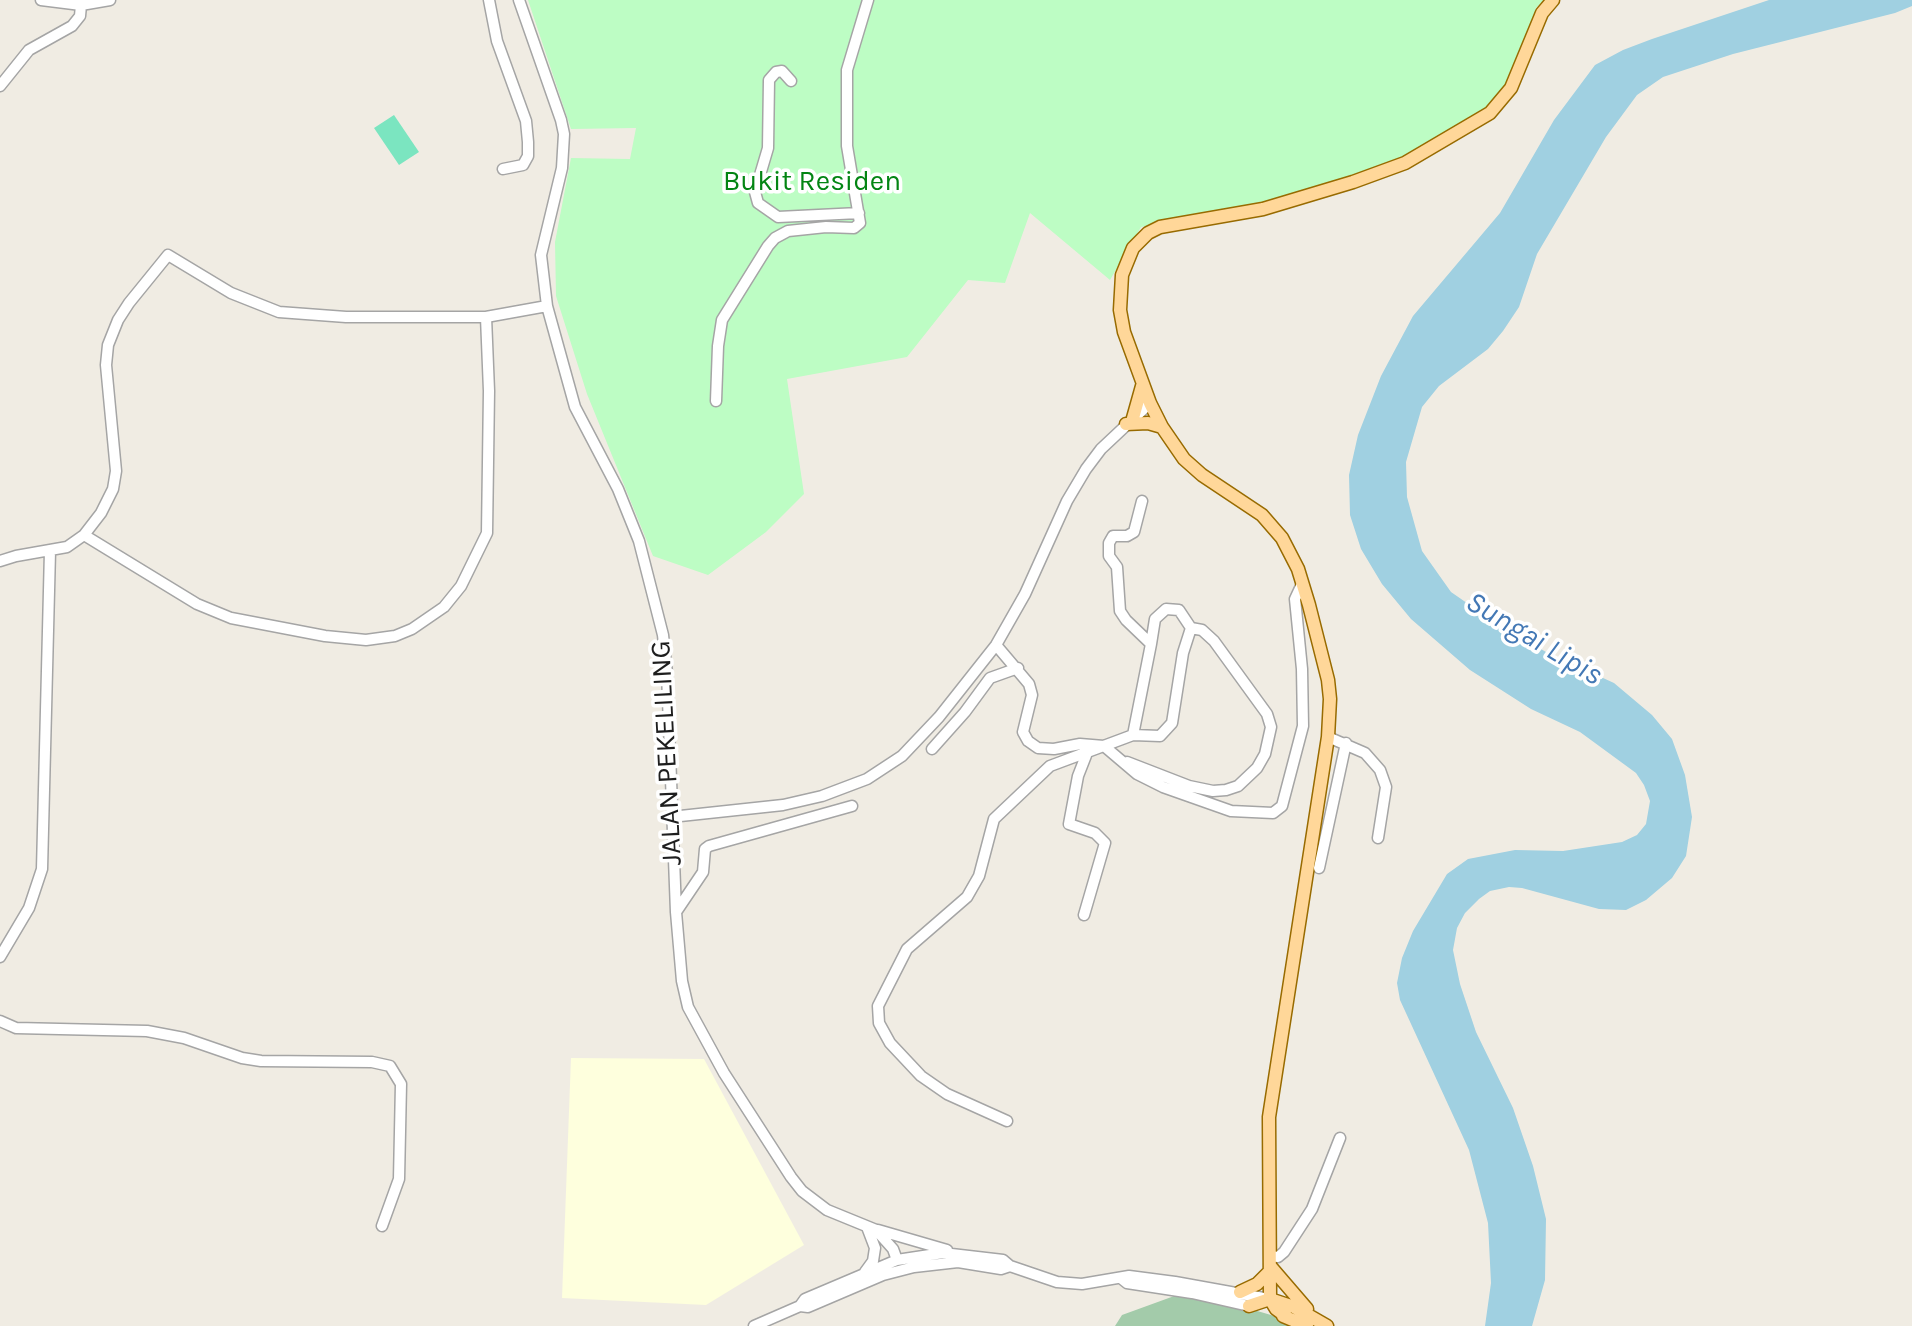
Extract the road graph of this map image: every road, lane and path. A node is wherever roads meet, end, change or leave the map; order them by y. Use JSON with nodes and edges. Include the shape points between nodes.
{"nodes":[{"id":1,"x":41,"y":0,"type":"edge"},
{"id":2,"x":110,"y":0,"type":"edge"},
{"id":3,"x":489,"y":0,"type":"edge"},
{"id":4,"x":519,"y":0,"type":"edge"},
{"id":5,"x":868,"y":0,"type":"edge"},
{"id":6,"x":1553,"y":0,"type":"edge"},
{"id":7,"x":81,"y":5,"type":"junction"},
{"id":8,"x":791,"y":81,"type":"dead end"},
{"id":9,"x":0,"y":86,"type":"edge"},
{"id":10,"x":503,"y":169,"type":"dead end"},
{"id":11,"x":859,"y":213,"type":"junction"},
{"id":12,"x":547,"y":306,"type":"junction"},
{"id":13,"x":486,"y":317,"type":"junction"},
{"id":14,"x":1142,"y":385,"type":"junction"},
{"id":15,"x":716,"y":401,"type":"dead end"},
{"id":16,"x":1150,"y":403,"type":"junction"},
{"id":17,"x":1130,"y":421,"type":"junction"},
{"id":18,"x":1162,"y":427,"type":"junction"},
{"id":19,"x":1142,"y":501,"type":"dead end"},
{"id":20,"x":84,"y":535,"type":"junction"},
{"id":21,"x":50,"y":551,"type":"junction"},
{"id":22,"x":0,"y":561,"type":"edge"},
{"id":23,"x":1302,"y":584,"type":"junction"},
{"id":24,"x":1191,"y":628,"type":"junction"},
{"id":25,"x":1151,"y":644,"type":"junction"},
{"id":26,"x":996,"y":645,"type":"junction"},
{"id":27,"x":1018,"y":668,"type":"junction"},
{"id":28,"x":1133,"y":735,"type":"junction"},
{"id":29,"x":1328,"y":737,"type":"junction"},
{"id":30,"x":1346,"y":743,"type":"junction"},
{"id":31,"x":1104,"y":746,"type":"junction"},
{"id":32,"x":932,"y":749,"type":"dead end"},
{"id":33,"x":1087,"y":753,"type":"junction"},
{"id":34,"x":1121,"y":759,"type":"junction"},
{"id":35,"x":852,"y":806,"type":"dead end"},
{"id":36,"x":671,"y":817,"type":"junction"},
{"id":37,"x":1378,"y":838,"type":"dead end"},
{"id":38,"x":1319,"y":868,"type":"dead end"},
{"id":39,"x":676,"y":912,"type":"junction"},
{"id":40,"x":1084,"y":915,"type":"dead end"},
{"id":41,"x":0,"y":957,"type":"edge"},
{"id":42,"x":0,"y":1021,"type":"edge"},
{"id":43,"x":1007,"y":1121,"type":"dead end"},
{"id":44,"x":1340,"y":1138,"type":"dead end"},
{"id":45,"x":382,"y":1226,"type":"dead end"},
{"id":46,"x":871,"y":1228,"type":"junction"},
{"id":47,"x":956,"y":1253,"type":"junction"},
{"id":48,"x":897,"y":1260,"type":"junction"},
{"id":49,"x":1270,"y":1264,"type":"junction"},
{"id":50,"x":1010,"y":1266,"type":"junction"},
{"id":51,"x":914,"y":1267,"type":"junction"},
{"id":52,"x":864,"y":1273,"type":"junction"},
{"id":53,"x":883,"y":1275,"type":"junction"},
{"id":54,"x":1122,"y":1279,"type":"junction"},
{"id":55,"x":1240,"y":1292,"type":"junction"},
{"id":56,"x":1270,"y":1299,"type":"junction"},
{"id":57,"x":800,"y":1306,"type":"junction"},
{"id":58,"x":1249,"y":1306,"type":"junction"},
{"id":59,"x":1287,"y":1317,"type":"junction"},
{"id":60,"x":1326,"y":1325,"type":"edge"},
{"id":61,"x":754,"y":1326,"type":"edge"},
{"id":62,"x":1307,"y":1326,"type":"edge"}],
"edges":[{"from":1,"to":7,"type":"street"},
{"from":2,"to":7,"type":"street"},
{"from":3,"to":10,"type":"street","via":[[528,142],[523,165]]},
{"from":4,"to":12,"type":"street","name":"JALAN PEKELILING","via":[[564,134],[562,168],[541,255]]},
{"from":5,"to":11,"type":"street","via":[[847,70],[847,146]]},
{"from":6,"to":14,"type":"main road","via":[[1503,99],[1490,113],[1420,155],[1294,201],[1160,227],[1139,240],[1125,265],[1120,310]]},
{"from":7,"to":9,"type":"street","via":[[72,26],[23,55]]},
{"from":8,"to":11,"type":"street","via":[[782,71],[769,80],[768,148],[755,192],[758,203],[778,217]]},
{"from":11,"to":15,"type":"street","via":[[857,228],[788,231],[768,246],[722,320]]},
{"from":12,"to":13,"type":"street"},
{"from":12,"to":36,"type":"street","name":"JALAN PEKELILING","via":[[575,407],[625,506],[650,579],[666,656]]},
{"from":13,"to":20,"type":"street","via":[[279,312],[231,293],[168,255],[129,303],[108,345],[116,471],[101,513]]},
{"from":13,"to":20,"type":"street","via":[[487,533],[461,586],[420,625],[366,640],[231,618],[197,604]]},
{"from":14,"to":16,"type":"main road"},
{"from":14,"to":17,"type":"main road"},
{"from":16,"to":17,"type":"street"},
{"from":16,"to":18,"type":"main road"},
{"from":17,"to":18,"type":"main road"},
{"from":17,"to":26,"type":"street","via":[[1074,487]]},
{"from":18,"to":23,"type":"main road","via":[[1192,467],[1272,524]]},
{"from":19,"to":25,"type":"street","via":[[1137,528],[1131,535],[1111,538],[1109,556],[1117,567],[1120,611]]},
{"from":20,"to":21,"type":"street"},
{"from":21,"to":22,"type":"street"},
{"from":21,"to":41,"type":"street","via":[[42,869],[29,908]]},
{"from":23,"to":29,"type":"main road","via":[[1328,680]]},
{"from":23,"to":34,"type":"street","via":[[1295,599],[1303,726],[1279,810],[1231,811],[1163,787]]},
{"from":24,"to":25,"type":"street","via":[[1179,610],[1166,609],[1155,619]]},
{"from":24,"to":28,"type":"street","via":[[1172,723],[1160,736]]},
{"from":24,"to":34,"type":"street","via":[[1214,641],[1267,714],[1272,732],[1265,754],[1238,786],[1213,791]]},
{"from":25,"to":28,"type":"street"},
{"from":26,"to":27,"type":"street"},
{"from":26,"to":36,"type":"street","via":[[918,741],[867,779],[783,805]]},
{"from":27,"to":31,"type":"street","via":[[1032,695],[1023,732],[1028,741],[1044,749]]},
{"from":27,"to":32,"type":"street","via":[[990,678]]},
{"from":28,"to":31,"type":"street"},
{"from":29,"to":30,"type":"street"},
{"from":29,"to":49,"type":"main road","via":[[1269,1117]]},
{"from":30,"to":37,"type":"street","via":[[1372,759],[1385,780]]},
{"from":30,"to":38,"type":"street"},
{"from":31,"to":33,"type":"street"},
{"from":31,"to":34,"type":"street"},
{"from":33,"to":40,"type":"street","via":[[1069,824],[1095,833],[1105,843]]},
{"from":33,"to":43,"type":"street","via":[[1050,766],[994,819],[979,876],[967,897],[907,949],[878,1006],[879,1023],[890,1043],[921,1076]]},
{"from":35,"to":39,"type":"street","via":[[709,846],[703,872]]},
{"from":36,"to":39,"type":"street","name":"JALAN PEKELILING"},
{"from":39,"to":46,"type":"street","name":"JALAN PEKELILING","via":[[688,1007],[712,1054],[802,1191],[827,1210]]},
{"from":42,"to":45,"type":"street","via":[[16,1028],[154,1032],[252,1060],[390,1066],[401,1084],[399,1179]]},
{"from":44,"to":49,"type":"street","via":[[1312,1209]]},
{"from":46,"to":47,"type":"street","name":"JALAN PEKELILING"},
{"from":46,"to":48,"type":"street"},
{"from":46,"to":52,"type":"street","via":[[873,1261]]},
{"from":47,"to":48,"type":"street"},
{"from":47,"to":50,"type":"street","via":[[1003,1260]]},
{"from":48,"to":51,"type":"street"},
{"from":48,"to":52,"type":"street"},
{"from":48,"to":53,"type":"street"},
{"from":49,"to":55,"type":"main road","via":[[1257,1284]]},
{"from":49,"to":56,"type":"main road"},
{"from":49,"to":60,"type":"main road"},
{"from":50,"to":51,"type":"street","via":[[958,1262]]},
{"from":50,"to":54,"type":"street","via":[[1057,1282]]},
{"from":51,"to":53,"type":"street"},
{"from":52,"to":57,"type":"street"},
{"from":53,"to":57,"type":"street"},
{"from":54,"to":55,"type":"street"},
{"from":54,"to":58,"type":"street"},
{"from":55,"to":56,"type":"street"},
{"from":56,"to":58,"type":"main road"},
{"from":56,"to":59,"type":"main road"},
{"from":56,"to":60,"type":"main road"},
{"from":57,"to":61,"type":"street"},
{"from":58,"to":59,"type":"main road"},
{"from":59,"to":62,"type":"main road"}]}
